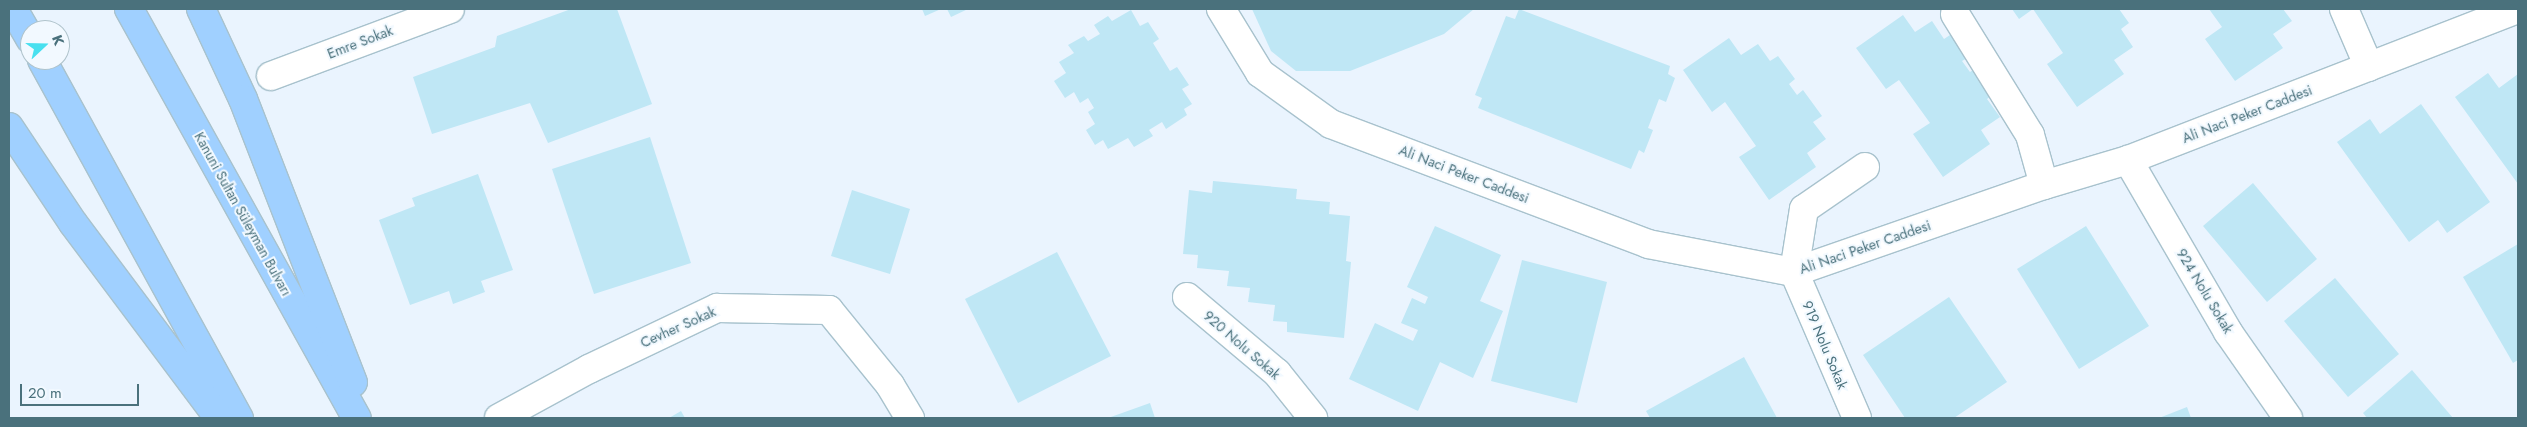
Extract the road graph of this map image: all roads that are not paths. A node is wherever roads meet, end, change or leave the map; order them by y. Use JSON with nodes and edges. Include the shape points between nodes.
{"nodes":[{"id":1,"x":13,"y":9,"type":"edge"},
{"id":2,"x":130,"y":9,"type":"edge"},
{"id":3,"x":201,"y":9,"type":"edge"},
{"id":4,"x":450,"y":9,"type":"edge"},
{"id":5,"x":1221,"y":9,"type":"edge"},
{"id":6,"x":2344,"y":9,"type":"edge"},
{"id":7,"x":2518,"y":9,"type":"edge"},
{"id":8,"x":1955,"y":14,"type":"dead end"},
{"id":9,"x":20,"y":21,"type":"edge"},
{"id":10,"x":2364,"y":55,"type":"junction"},
{"id":11,"x":48,"y":70,"type":"edge"},
{"id":12,"x":271,"y":76,"type":"dead end"},
{"id":13,"x":9,"y":128,"type":"edge"},
{"id":14,"x":2128,"y":160,"type":"junction"},
{"id":15,"x":1865,"y":167,"type":"dead end"},
{"id":16,"x":2044,"y":185,"type":"junction"},
{"id":17,"x":1794,"y":272,"type":"junction"},
{"id":18,"x":1187,"y":297,"type":"dead end"},
{"id":19,"x":219,"y":418,"type":"edge"},
{"id":20,"x":239,"y":418,"type":"edge"},
{"id":21,"x":357,"y":418,"type":"edge"},
{"id":22,"x":367,"y":418,"type":"edge"},
{"id":23,"x":499,"y":418,"type":"edge"},
{"id":24,"x":910,"y":418,"type":"edge"},
{"id":25,"x":1313,"y":418,"type":"edge"},
{"id":26,"x":1857,"y":418,"type":"edge"},
{"id":27,"x":2288,"y":418,"type":"edge"}],
"edges":[{"from":1,"to":9,"type":"main road"},
{"from":2,"to":21,"type":"main road","name":"Kanuni Sultan Süleyman Bulvarı"},
{"from":3,"to":22,"type":"main road","via":[[243,98]]},
{"from":4,"to":12,"type":"street","name":"Emre Sokak"},
{"from":5,"to":17,"type":"street","name":"Ali Naci Peker Caddesi","via":[[1260,74],[1331,124],[1648,244]]},
{"from":6,"to":10,"type":"street"},
{"from":7,"to":10,"type":"street","name":"Ali Naci Peker Caddesi"},
{"from":8,"to":16,"type":"street","via":[[2030,135]]},
{"from":10,"to":14,"type":"street","name":"Ali Naci Peker Caddesi"},
{"from":11,"to":20,"type":"main road"},
{"from":13,"to":19,"type":"main road","via":[[73,223]]},
{"from":14,"to":16,"type":"street","name":"Ali Naci Peker Caddesi"},
{"from":14,"to":27,"type":"street","name":"924 Nolu Sokak","via":[[2228,332]]},
{"from":15,"to":17,"type":"street","via":[[1804,209]]},
{"from":16,"to":17,"type":"street","name":"Ali Naci Peker Caddesi"},
{"from":17,"to":26,"type":"street","name":"919 Nolu Sokak"},
{"from":18,"to":25,"type":"street","name":"920 Nolu Sokak","via":[[1277,373]]},
{"from":23,"to":24,"type":"street","name":"Cevher Sokak","via":[[589,368],[717,308],[829,310],[890,385]]}]}
